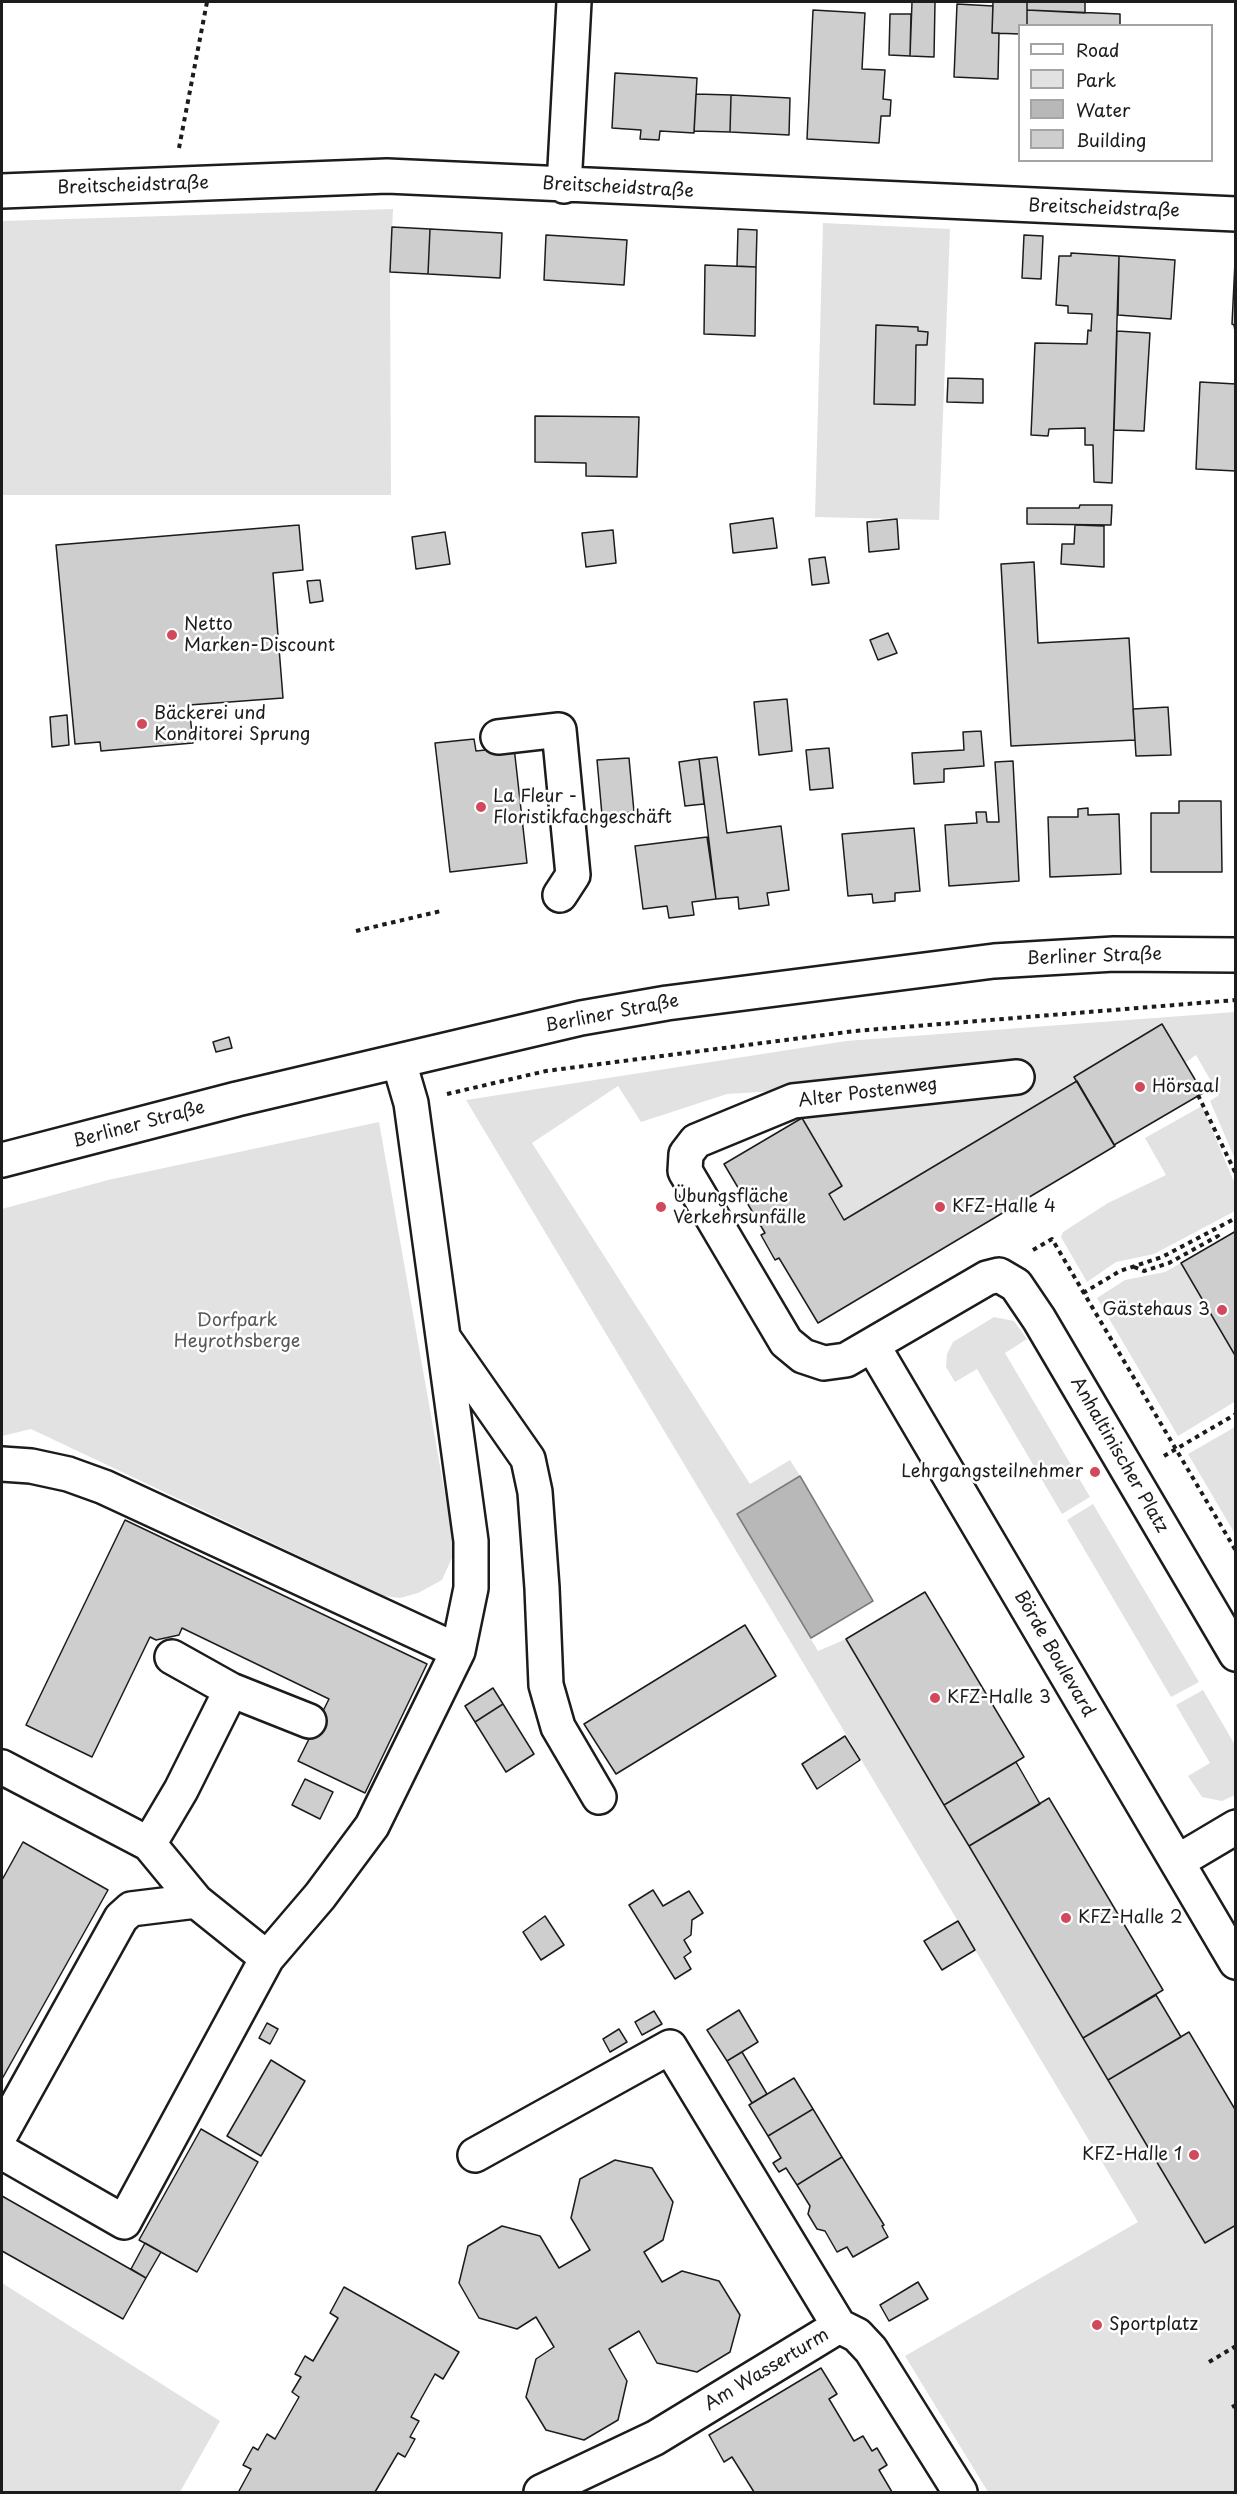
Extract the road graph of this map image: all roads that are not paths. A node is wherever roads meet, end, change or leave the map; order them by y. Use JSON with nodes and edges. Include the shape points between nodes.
{"nodes":[{"id":1,"x":574,"y":2,"type":"edge"},
{"id":2,"x":564,"y":186,"type":"junction"},
{"id":3,"x":2,"y":191,"type":"edge"},
{"id":4,"x":1236,"y":214,"type":"edge"},
{"id":5,"x":498,"y":737,"type":"dead end"},
{"id":6,"x":560,"y":895,"type":"dead end"},
{"id":7,"x":1236,"y":955,"type":"edge"},
{"id":8,"x":399,"y":1062,"type":"junction"},
{"id":9,"x":1017,"y":1077,"type":"dead end"},
{"id":10,"x":2,"y":1160,"type":"edge"},
{"id":11,"x":443,"y":1336,"type":"junction"},
{"id":12,"x":873,"y":1346,"type":"junction"},
{"id":13,"x":2,"y":1464,"type":"edge"},
{"id":14,"x":458,"y":1651,"type":"junction"},
{"id":15,"x":1236,"y":1654,"type":"edge"},
{"id":16,"x":172,"y":1657,"type":"dead end"},
{"id":17,"x":231,"y":1690,"type":"junction"},
{"id":18,"x":309,"y":1721,"type":"dead end"},
{"id":19,"x":2,"y":1767,"type":"edge"},
{"id":20,"x":599,"y":1797,"type":"dead end"},
{"id":21,"x":1236,"y":1827,"type":"edge"},
{"id":22,"x":149,"y":1844,"type":"junction"},
{"id":23,"x":1177,"y":1862,"type":"junction"},
{"id":24,"x":196,"y":1902,"type":"junction"},
{"id":25,"x":267,"y":1958,"type":"junction"},
{"id":26,"x":1236,"y":1962,"type":"edge"},
{"id":27,"x":2,"y":2132,"type":"edge"},
{"id":28,"x":2,"y":2152,"type":"edge"},
{"id":29,"x":475,"y":2155,"type":"dead end"},
{"id":30,"x":839,"y":2326,"type":"junction"},
{"id":31,"x":541,"y":2493,"type":"edge"},
{"id":32,"x":960,"y":2493,"type":"edge"}],
"edges":[{"from":1,"to":2,"type":"main road"},
{"from":2,"to":3,"type":"main road","name":"Breitscheidstraße","via":[[387,176]]},
{"from":2,"to":4,"type":"main road","name":"Breitscheidstraße"},
{"from":5,"to":6,"type":"main road","via":[[559,730],[573,875]]},
{"from":7,"to":8,"type":"main road","name":"Berliner Straße","via":[[1053,957],[785,986],[581,1018]]},
{"from":8,"to":10,"type":"main road","name":"Berliner Straße"},
{"from":8,"to":11,"type":"main road","via":[[411,1103]]},
{"from":9,"to":12,"type":"main road","name":"Alter Postenweg","via":[[793,1101],[712,1132],[696,1141],[686,1154],[685,1171],[691,1185],[786,1342],[803,1356],[824,1363],[846,1360]]},
{"from":11,"to":14,"type":"main road","via":[[471,1541],[471,1588]]},
{"from":11,"to":20,"type":"main road","via":[[528,1459],[535,1492],[548,1695],[558,1727]]},
{"from":12,"to":15,"type":"main road","name":"Anhaltinischer Platz","via":[[987,1278],[999,1275],[1016,1285]]},
{"from":12,"to":23,"type":"main road","name":"Börde Boulevard"},
{"from":13,"to":14,"type":"main road","via":[[31,1466],[104,1486]]},
{"from":14,"to":25,"type":"main road","via":[[372,1826]]},
{"from":16,"to":17,"type":"main road"},
{"from":17,"to":18,"type":"main road"},
{"from":17,"to":22,"type":"main road"},
{"from":19,"to":22,"type":"main road"},
{"from":21,"to":23,"type":"main road"},
{"from":22,"to":24,"type":"main road"},
{"from":23,"to":26,"type":"main road","name":"Börde Boulevard"},
{"from":24,"to":25,"type":"main road"},
{"from":24,"to":27,"type":"main road","via":[[131,1909],[121,1918]]},
{"from":25,"to":28,"type":"main road","via":[[124,2222]]},
{"from":29,"to":30,"type":"main road","via":[[670,2048]]},
{"from":30,"to":31,"type":"main road","name":"Am Wasserturm","via":[[656,2438]]},
{"from":30,"to":32,"type":"main road","name":"Am Wasserturm","via":[[871,2349]]}]}
